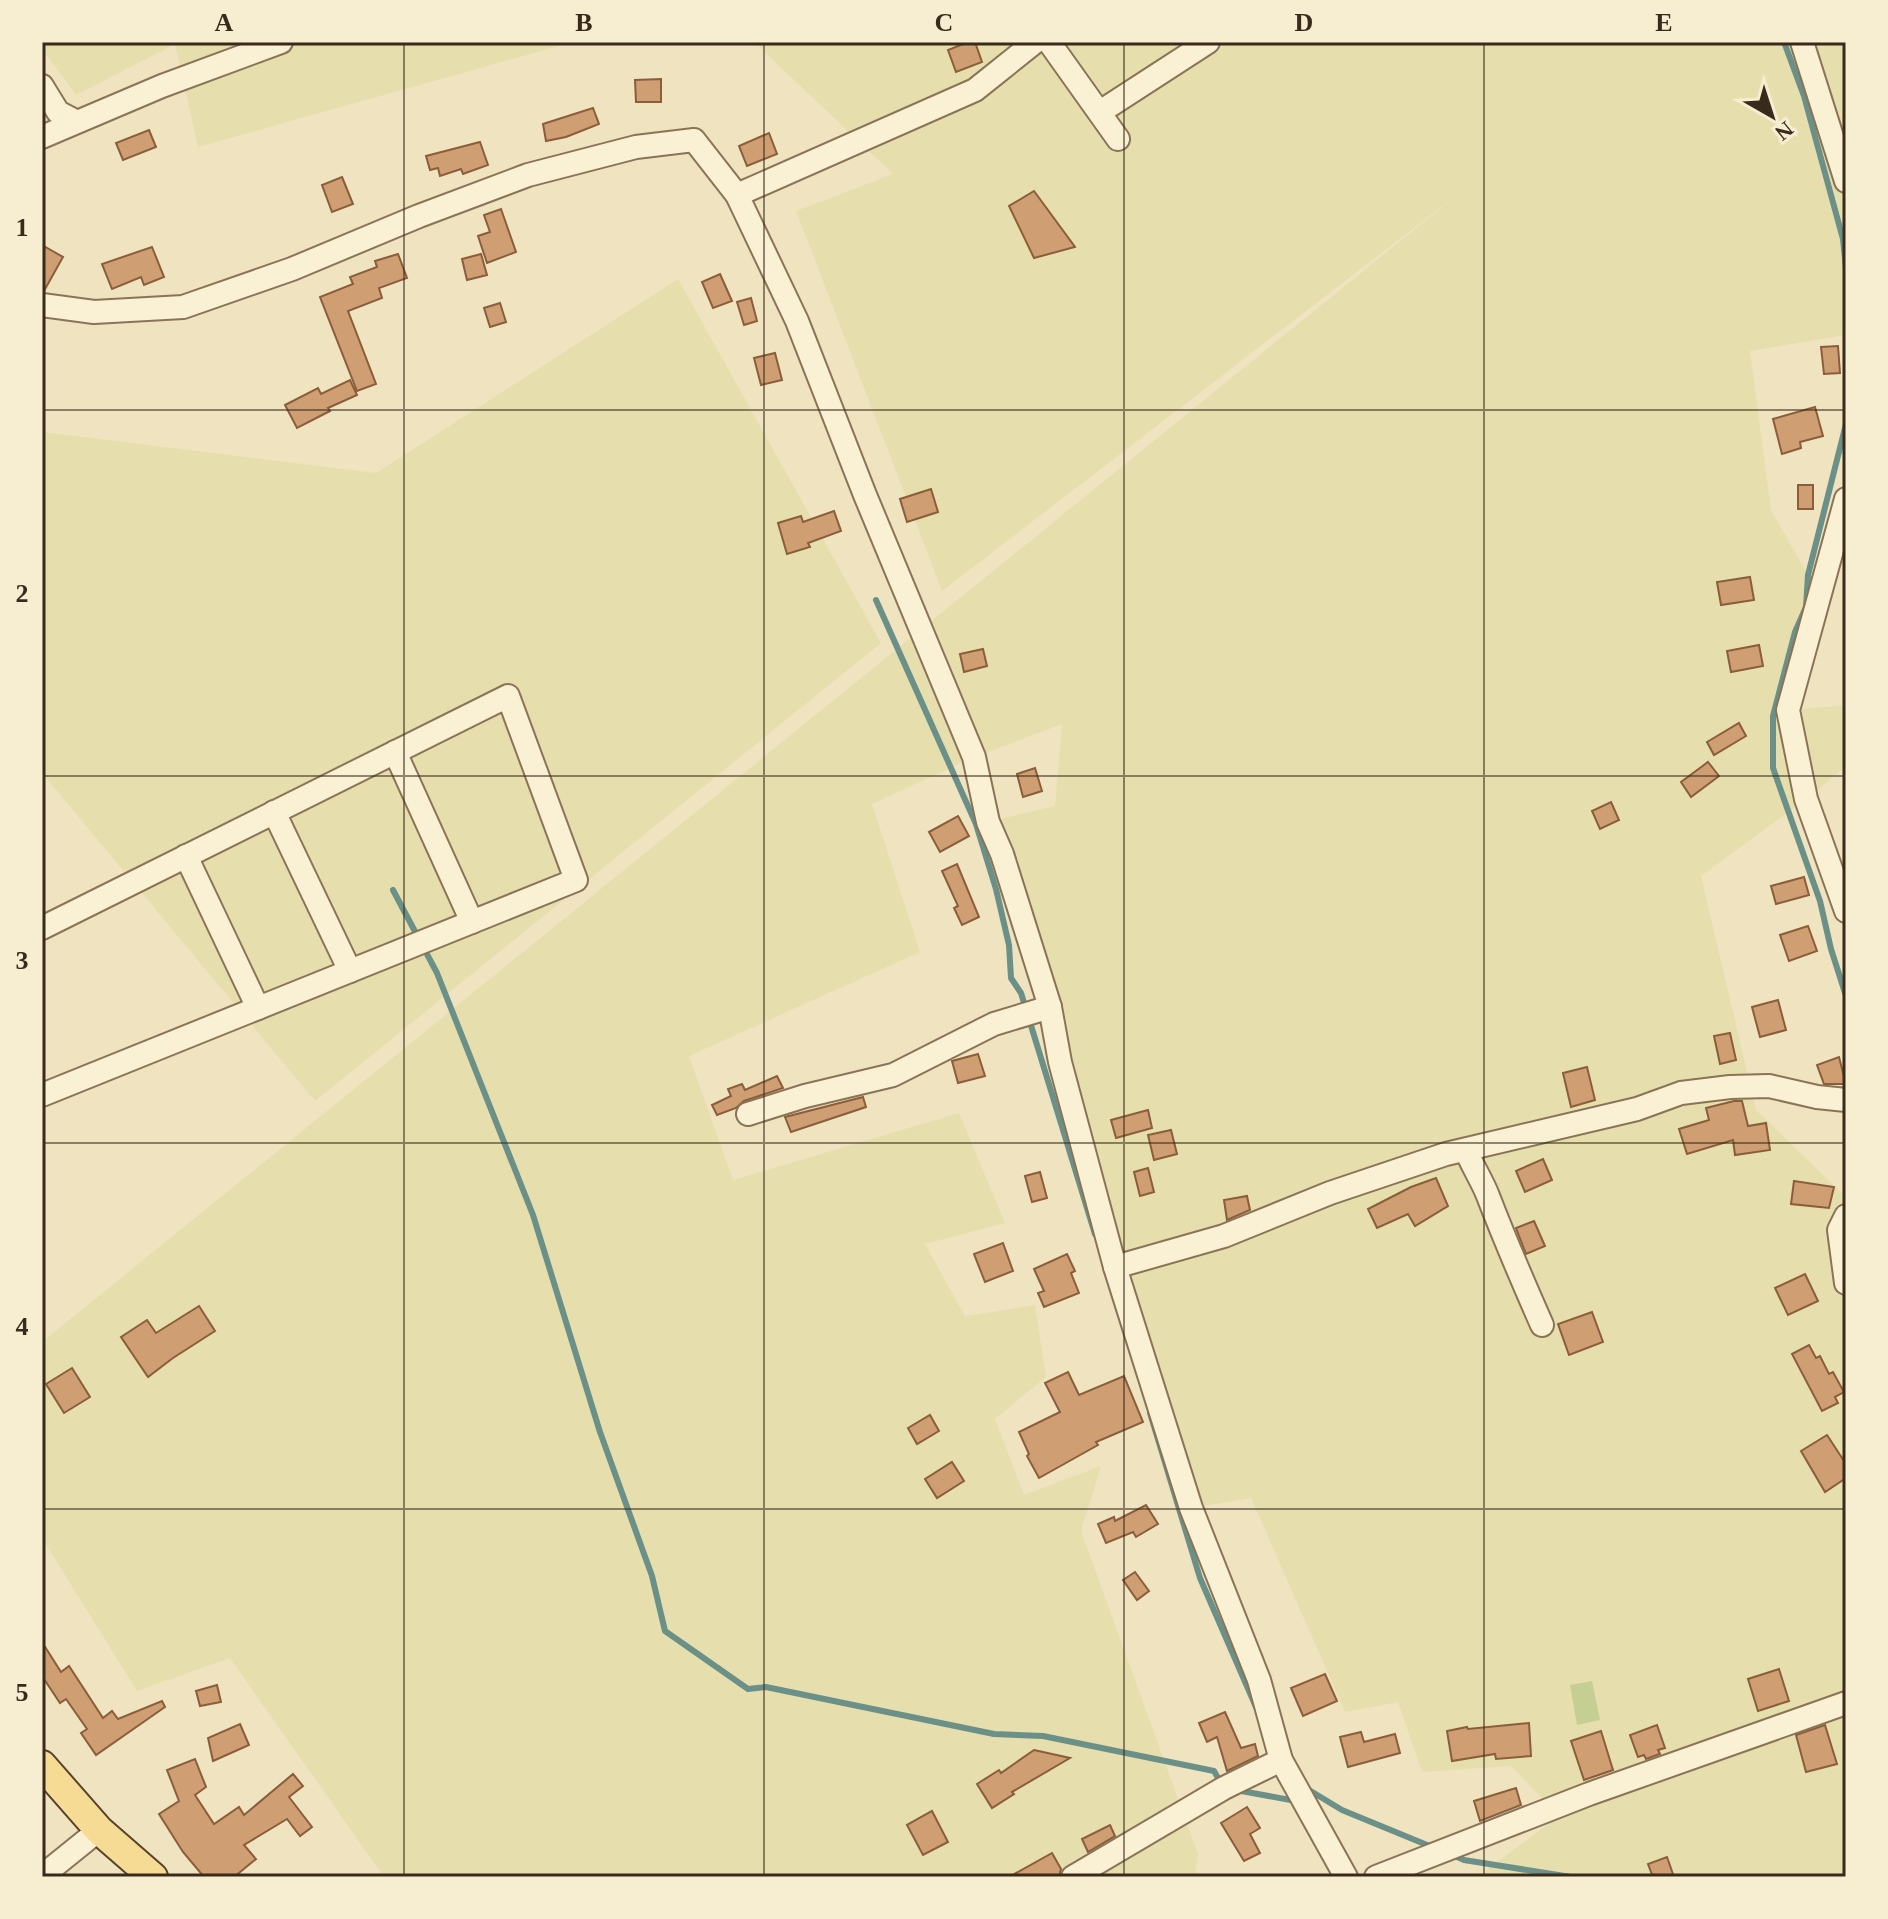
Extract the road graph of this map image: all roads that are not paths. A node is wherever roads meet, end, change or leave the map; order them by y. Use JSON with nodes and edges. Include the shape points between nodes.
{"nodes":[{"id":1,"x":281,"y":42,"type":"edge"},
{"id":2,"x":1035,"y":42,"type":"edge"},
{"id":3,"x":1049,"y":42,"type":"edge"},
{"id":4,"x":1208,"y":42,"type":"edge"},
{"id":5,"x":1802,"y":42,"type":"edge"},
{"id":6,"x":42,"y":86,"type":"edge"},
{"id":7,"x":1100,"y":112,"type":"junction"},
{"id":8,"x":75,"y":121,"type":"junction"},
{"id":9,"x":42,"y":137,"type":"edge"},
{"id":10,"x":1118,"y":139,"type":"dead end"},
{"id":11,"x":1846,"y":181,"type":"edge"},
{"id":12,"x":737,"y":195,"type":"junction"},
{"id":13,"x":42,"y":305,"type":"edge"},
{"id":14,"x":1846,"y":499,"type":"edge"},
{"id":15,"x":395,"y":752,"type":"junction"},
{"id":16,"x":274,"y":812,"type":"junction"},
{"id":17,"x":186,"y":856,"type":"junction"},
{"id":18,"x":1846,"y":911,"type":"edge"},
{"id":19,"x":472,"y":922,"type":"junction"},
{"id":20,"x":42,"y":928,"type":"edge"},
{"id":21,"x":350,"y":971,"type":"junction"},
{"id":22,"x":1050,"y":1007,"type":"junction"},
{"id":23,"x":258,"y":1008,"type":"junction"},
{"id":24,"x":42,"y":1095,"type":"edge"},
{"id":25,"x":1846,"y":1100,"type":"edge"},
{"id":26,"x":748,"y":1114,"type":"dead end"},
{"id":27,"x":1466,"y":1150,"type":"junction"},
{"id":28,"x":1846,"y":1216,"type":"edge"},
{"id":29,"x":1115,"y":1267,"type":"junction"},
{"id":30,"x":1846,"y":1283,"type":"edge"},
{"id":31,"x":1542,"y":1325,"type":"dead end"},
{"id":32,"x":1846,"y":1703,"type":"edge"},
{"id":33,"x":1281,"y":1760,"type":"junction"},
{"id":34,"x":42,"y":1765,"type":"edge"},
{"id":35,"x":99,"y":1830,"type":"junction"},
{"id":36,"x":1349,"y":1875,"type":"edge"},
{"id":37,"x":42,"y":1876,"type":"edge"},
{"id":38,"x":153,"y":1877,"type":"edge"},
{"id":39,"x":1073,"y":1877,"type":"edge"},
{"id":40,"x":1376,"y":1877,"type":"edge"}],
"edges":[{"from":1,"to":8,"type":"street"},
{"from":2,"to":12,"type":"street","via":[[975,90]]},
{"from":3,"to":7,"type":"street"},
{"from":4,"to":7,"type":"street"},
{"from":5,"to":11,"type":"street"},
{"from":6,"to":8,"type":"street","via":[[58,112]]},
{"from":7,"to":10,"type":"street"},
{"from":8,"to":9,"type":"street"},
{"from":12,"to":13,"type":"street","via":[[694,140],[636,147],[528,175],[183,307],[94,312]]},
{"from":12,"to":22,"type":"street","via":[[797,321],[974,757],[988,822]]},
{"from":14,"to":18,"type":"street","via":[[1788,710],[1806,799]]},
{"from":15,"to":16,"type":"street"},
{"from":15,"to":19,"type":"street"},
{"from":15,"to":19,"type":"street","via":[[508,696],[576,880]]},
{"from":16,"to":17,"type":"street"},
{"from":16,"to":21,"type":"street"},
{"from":17,"to":20,"type":"street"},
{"from":17,"to":23,"type":"street"},
{"from":19,"to":21,"type":"street"},
{"from":21,"to":23,"type":"street"},
{"from":22,"to":26,"type":"street","via":[[994,1024],[893,1075]]},
{"from":22,"to":29,"type":"street"},
{"from":23,"to":24,"type":"street"},
{"from":25,"to":27,"type":"street","via":[[1769,1086],[1692,1091]]},
{"from":27,"to":29,"type":"street","via":[[1378,1176],[1200,1244]]},
{"from":27,"to":31,"type":"street"},
{"from":28,"to":30,"type":"street","via":[[1839,1230]]},
{"from":29,"to":33,"type":"street","via":[[1191,1508],[1259,1680]]},
{"from":32,"to":40,"type":"street"},
{"from":33,"to":36,"type":"street"},
{"from":33,"to":39,"type":"street"},
{"from":34,"to":35,"type":"main road"},
{"from":35,"to":37,"type":"street"},
{"from":35,"to":38,"type":"main road"}]}
